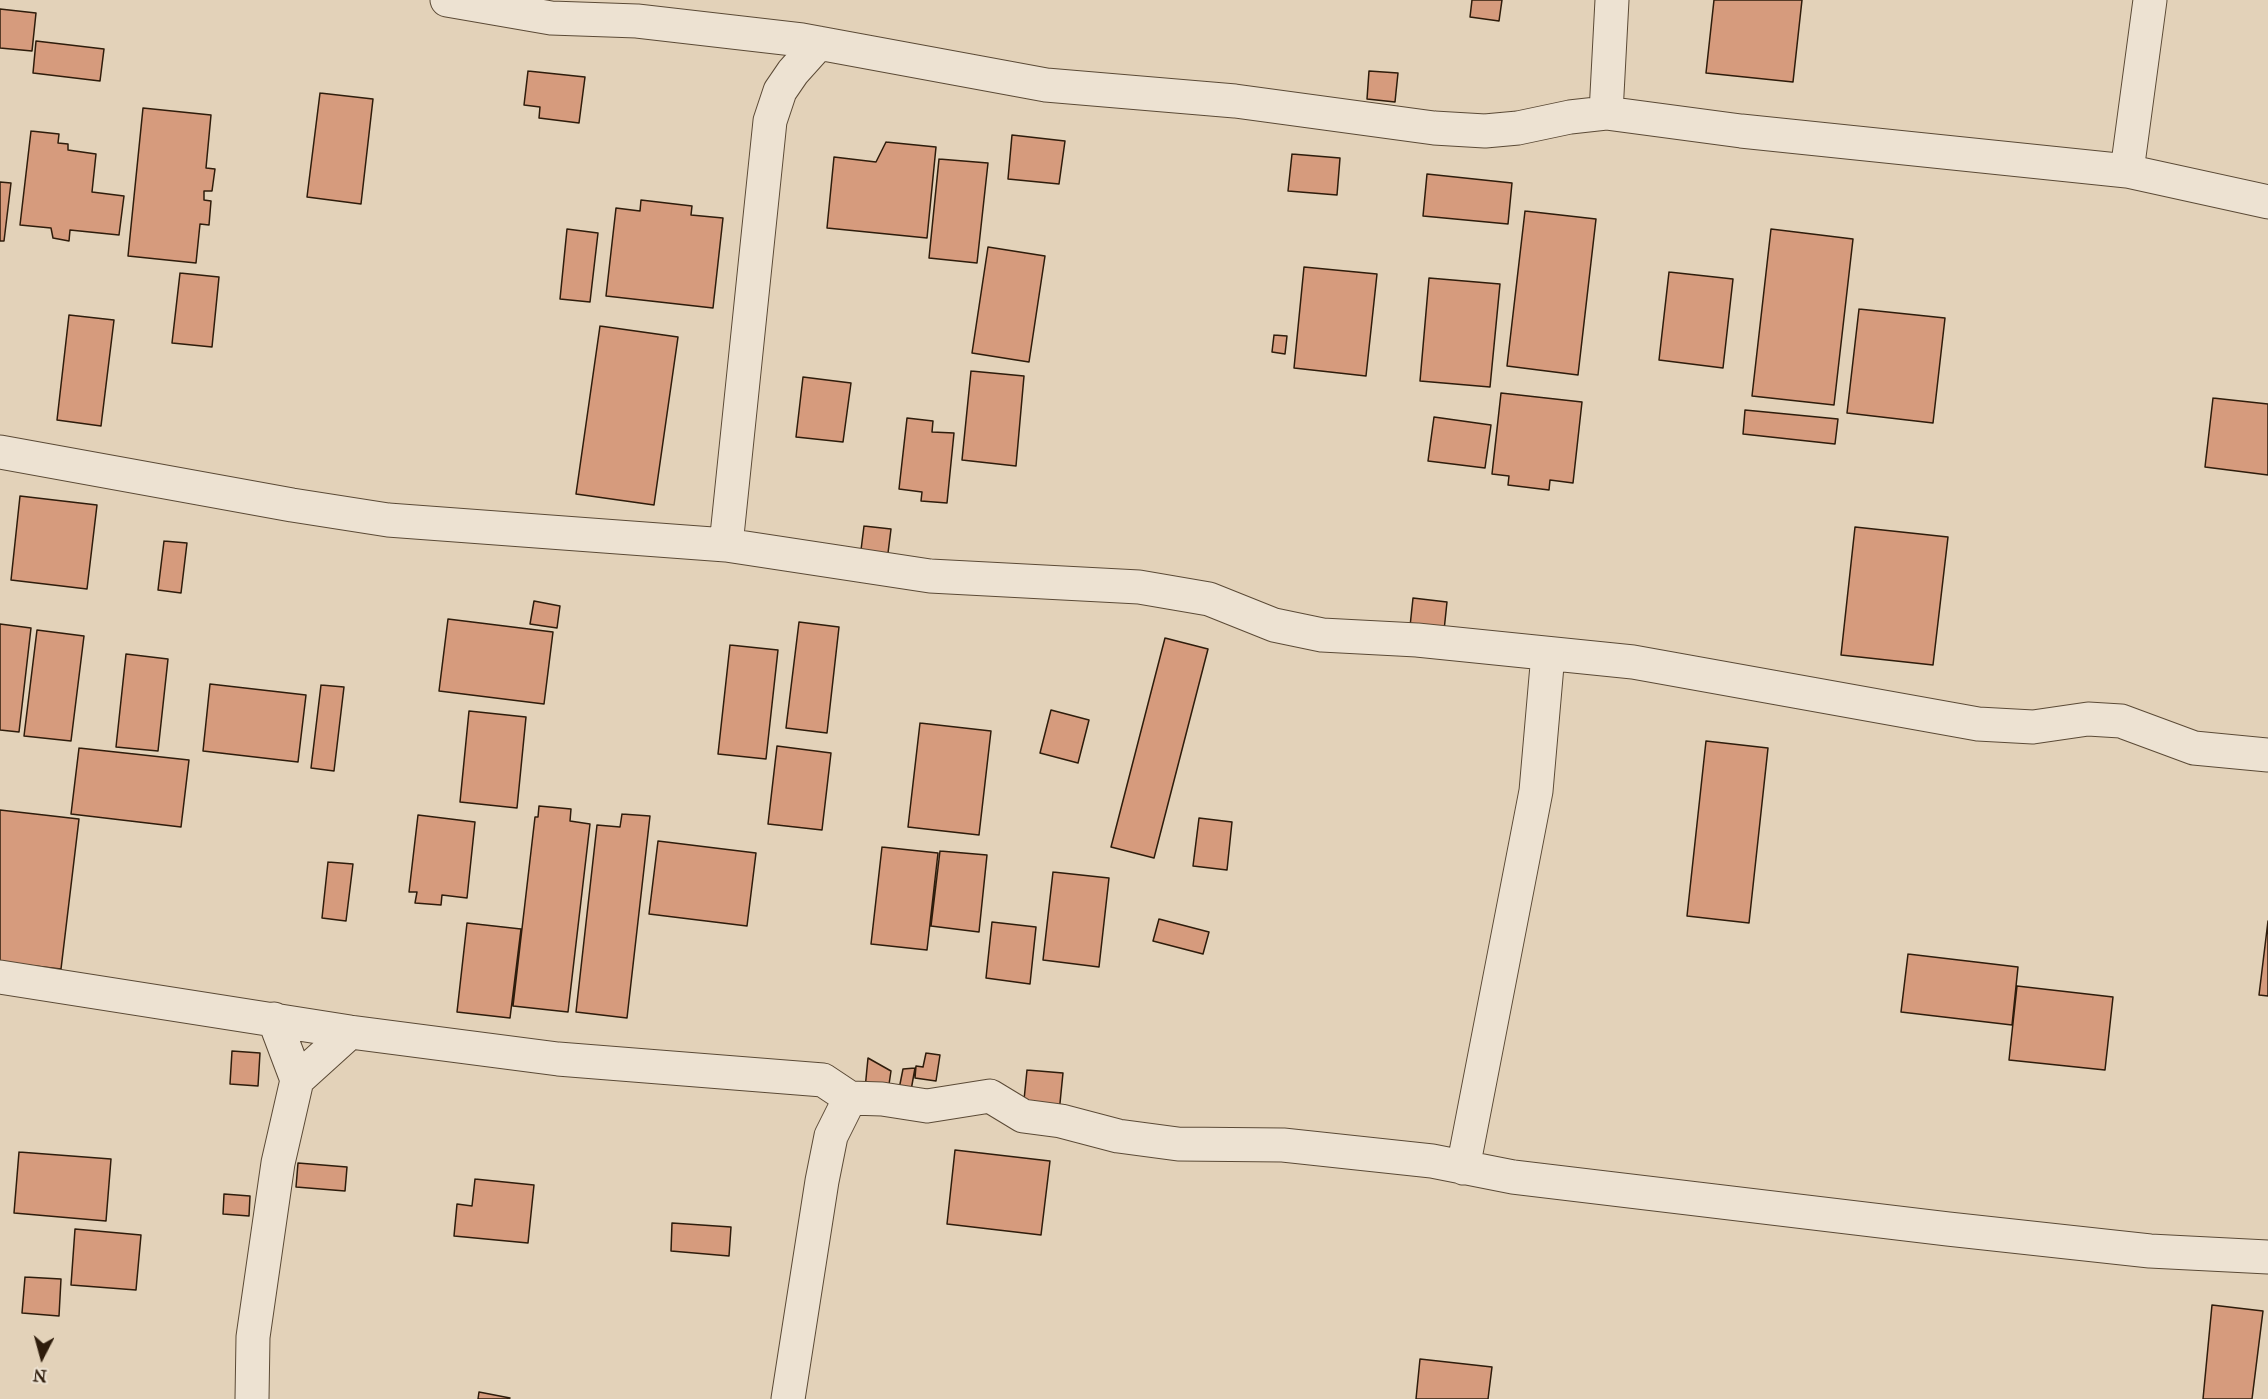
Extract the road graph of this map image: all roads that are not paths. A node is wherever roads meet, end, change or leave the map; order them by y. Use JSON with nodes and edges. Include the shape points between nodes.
{"nodes":[{"id":1,"x":447,"y":0,"type":"edge"},
{"id":2,"x":1612,"y":0,"type":"edge"},
{"id":3,"x":2150,"y":0,"type":"edge"},
{"id":4,"x":819,"y":43,"type":"junction"},
{"id":5,"x":1606,"y":113,"type":"junction"},
{"id":6,"x":2127,"y":171,"type":"junction"},
{"id":7,"x":2268,"y":202,"type":"edge"},
{"id":8,"x":0,"y":452,"type":"edge"},
{"id":9,"x":726,"y":545,"type":"junction"},
{"id":10,"x":1548,"y":654,"type":"junction"},
{"id":11,"x":2268,"y":755,"type":"edge"},
{"id":12,"x":0,"y":977,"type":"edge"},
{"id":13,"x":274,"y":1019,"type":"junction"},
{"id":14,"x":350,"y":1032,"type":"junction"},
{"id":15,"x":297,"y":1080,"type":"junction"},
{"id":16,"x":850,"y":1098,"type":"junction"},
{"id":17,"x":1463,"y":1168,"type":"junction"},
{"id":18,"x":2268,"y":1257,"type":"edge"},
{"id":19,"x":252,"y":1399,"type":"edge"},
{"id":20,"x":788,"y":1399,"type":"edge"}],
"edges":[{"from":1,"to":4,"type":"street","via":[[551,18],[637,21]]},
{"from":2,"to":5,"type":"street"},
{"from":3,"to":6,"type":"street"},
{"from":4,"to":5,"type":"street","via":[[1046,85],[1235,101],[1434,128],[1485,131]]},
{"from":4,"to":9,"type":"street","via":[[780,91],[770,121]]},
{"from":5,"to":6,"type":"street","via":[[1741,132]]},
{"from":6,"to":7,"type":"street"},
{"from":8,"to":9,"type":"street","via":[[388,520]]},
{"from":9,"to":10,"type":"street","via":[[930,576],[1139,587],[1209,599],[1274,625],[1322,635]]},
{"from":10,"to":11,"type":"street","via":[[1633,662],[1978,724],[2033,727],[2088,719],[2121,722],[2194,748]]},
{"from":10,"to":17,"type":"street","via":[[1536,791]]},
{"from":12,"to":13,"type":"street"},
{"from":13,"to":14,"type":"street"},
{"from":13,"to":15,"type":"street"},
{"from":14,"to":15,"type":"street"},
{"from":14,"to":16,"type":"street","via":[[558,1059],[823,1080]]},
{"from":15,"to":19,"type":"street","via":[[279,1163],[256,1314]]},
{"from":16,"to":17,"type":"street","via":[[927,1106],[990,1096],[1023,1116],[1118,1136],[1178,1144],[1283,1145],[1432,1161]]},
{"from":16,"to":20,"type":"street","via":[[831,1136]]},
{"from":17,"to":18,"type":"street","via":[[1960,1231],[2150,1251]]}]}
